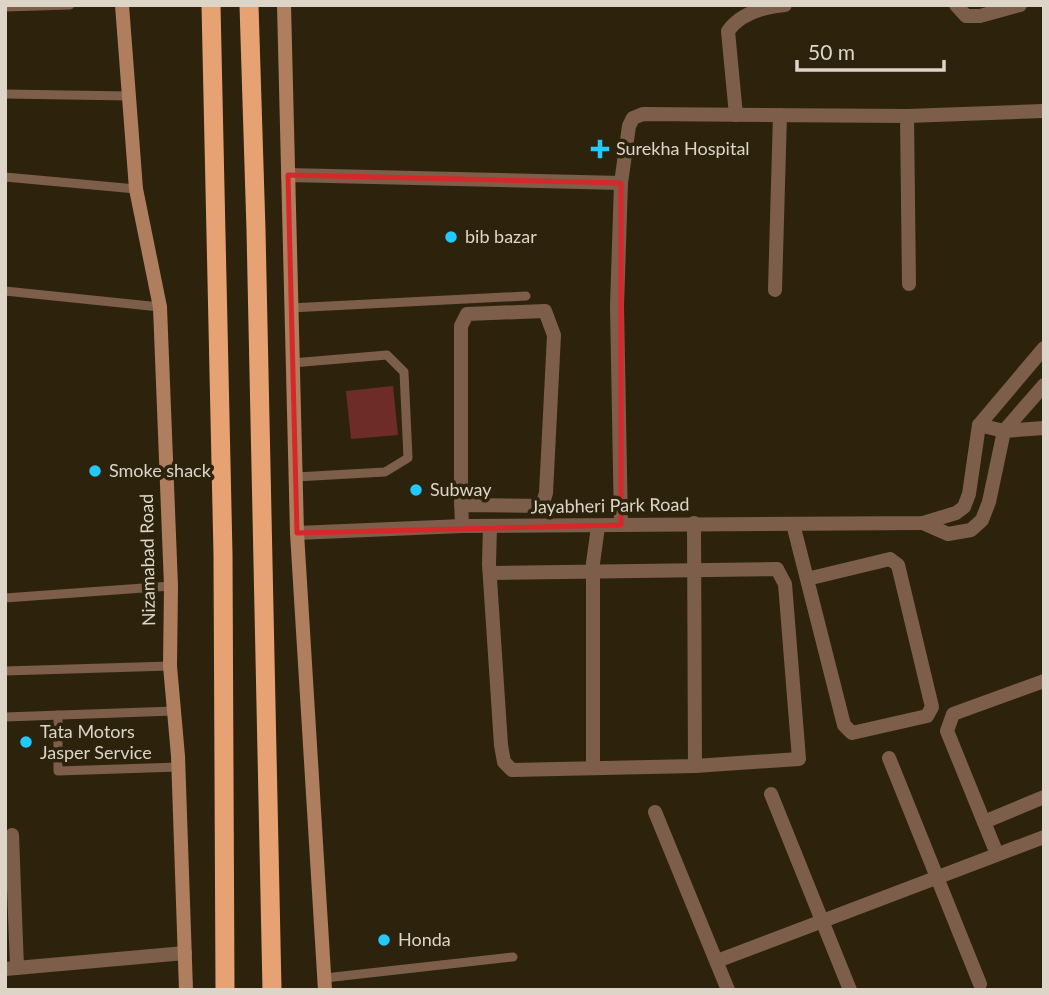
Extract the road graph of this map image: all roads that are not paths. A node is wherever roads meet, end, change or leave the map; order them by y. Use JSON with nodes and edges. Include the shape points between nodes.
{"nodes":[{"id":1,"x":70,"y":5,"type":"edge"},
{"id":2,"x":122,"y":5,"type":"edge"},
{"id":3,"x":211,"y":5,"type":"edge"},
{"id":4,"x":249,"y":5,"type":"edge"},
{"id":5,"x":284,"y":5,"type":"edge"},
{"id":6,"x":785,"y":5,"type":"edge"},
{"id":7,"x":956,"y":5,"type":"edge"},
{"id":8,"x":1020,"y":5,"type":"edge"},
{"id":9,"x":5,"y":7,"type":"edge"},
{"id":10,"x":5,"y":94,"type":"edge"},
{"id":11,"x":130,"y":96,"type":"junction"},
{"id":12,"x":1042,"y":111,"type":"edge"},
{"id":13,"x":736,"y":115,"type":"junction"},
{"id":14,"x":780,"y":115,"type":"junction"},
{"id":15,"x":907,"y":116,"type":"junction"},
{"id":16,"x":288,"y":175,"type":"junction"},
{"id":17,"x":5,"y":177,"type":"edge"},
{"id":18,"x":621,"y":183,"type":"junction"},
{"id":19,"x":136,"y":189,"type":"junction"},
{"id":20,"x":909,"y":284,"type":"dead end"},
{"id":21,"x":775,"y":290,"type":"dead end"},
{"id":22,"x":5,"y":291,"type":"edge"},
{"id":23,"x":526,"y":296,"type":"dead end"},
{"id":24,"x":160,"y":307,"type":"junction"},
{"id":25,"x":290,"y":308,"type":"junction"},
{"id":26,"x":1044,"y":348,"type":"edge"},
{"id":27,"x":292,"y":363,"type":"junction"},
{"id":28,"x":1044,"y":384,"type":"edge"},
{"id":29,"x":979,"y":425,"type":"junction"},
{"id":30,"x":1044,"y":428,"type":"edge"},
{"id":31,"x":1004,"y":431,"type":"junction"},
{"id":32,"x":296,"y":477,"type":"junction"},
{"id":33,"x":461,"y":505,"type":"junction"},
{"id":34,"x":694,"y":523,"type":"junction"},
{"id":35,"x":923,"y":523,"type":"junction"},
{"id":36,"x":793,"y":524,"type":"junction"},
{"id":37,"x":621,"y":525,"type":"junction"},
{"id":38,"x":462,"y":526,"type":"junction"},
{"id":39,"x":490,"y":526,"type":"junction"},
{"id":40,"x":598,"y":527,"type":"junction"},
{"id":41,"x":297,"y":533,"type":"junction"},
{"id":42,"x":694,"y":570,"type":"junction"},
{"id":43,"x":594,"y":572,"type":"junction"},
{"id":44,"x":491,"y":573,"type":"junction"},
{"id":45,"x":807,"y":579,"type":"junction"},
{"id":46,"x":171,"y":586,"type":"junction"},
{"id":47,"x":5,"y":598,"type":"edge"},
{"id":48,"x":170,"y":666,"type":"junction"},
{"id":49,"x":5,"y":671,"type":"edge"},
{"id":50,"x":1044,"y":681,"type":"edge"},
{"id":51,"x":174,"y":711,"type":"junction"},
{"id":52,"x":58,"y":715,"type":"junction"},
{"id":53,"x":5,"y":717,"type":"edge"},
{"id":54,"x":889,"y":758,"type":"dead end"},
{"id":55,"x":695,"y":766,"type":"junction"},
{"id":56,"x":179,"y":767,"type":"junction"},
{"id":57,"x":593,"y":767,"type":"junction"},
{"id":58,"x":771,"y":794,"type":"dead end"},
{"id":59,"x":1044,"y":797,"type":"edge"},
{"id":60,"x":655,"y":812,"type":"dead end"},
{"id":61,"x":984,"y":822,"type":"junction"},
{"id":62,"x":12,"y":835,"type":"dead end"},
{"id":63,"x":1044,"y":837,"type":"edge"},
{"id":64,"x":997,"y":854,"type":"junction"},
{"id":65,"x":936,"y":878,"type":"junction"},
{"id":66,"x":10,"y":891,"type":"edge"},
{"id":67,"x":822,"y":922,"type":"junction"},
{"id":68,"x":186,"y":953,"type":"junction"},
{"id":69,"x":513,"y":957,"type":"dead end"},
{"id":70,"x":717,"y":961,"type":"junction"},
{"id":71,"x":11,"y":969,"type":"edge"},
{"id":72,"x":325,"y":984,"type":"edge"},
{"id":73,"x":979,"y":984,"type":"dead end"},
{"id":74,"x":186,"y":990,"type":"edge"},
{"id":75,"x":225,"y":990,"type":"edge"},
{"id":76,"x":272,"y":990,"type":"edge"},
{"id":77,"x":728,"y":990,"type":"edge"},
{"id":78,"x":850,"y":990,"type":"edge"}],
"edges":[{"from":1,"to":9,"type":"lane"},
{"from":2,"to":11,"type":"main road","name":"Nizamabad Road"},
{"from":3,"to":75,"type":"highway","via":[[223,555]]},
{"from":4,"to":76,"type":"highway"},
{"from":5,"to":16,"type":"main road"},
{"from":6,"to":13,"type":"street","via":[[736,20],[728,31]]},
{"from":7,"to":8,"type":"street","via":[[966,16]]},
{"from":10,"to":11,"type":"lane"},
{"from":11,"to":19,"type":"main road","name":"Nizamabad Road"},
{"from":12,"to":15,"type":"street"},
{"from":13,"to":14,"type":"street"},
{"from":13,"to":18,"type":"street","via":[[643,114],[633,118]]},
{"from":14,"to":15,"type":"street"},
{"from":14,"to":21,"type":"street"},
{"from":15,"to":20,"type":"street"},
{"from":16,"to":18,"type":"street"},
{"from":16,"to":25,"type":"main road"},
{"from":17,"to":19,"type":"lane"},
{"from":18,"to":37,"type":"street","via":[[617,306]]},
{"from":19,"to":24,"type":"main road","name":"Nizamabad Road"},
{"from":22,"to":24,"type":"lane"},
{"from":23,"to":25,"type":"lane"},
{"from":24,"to":46,"type":"main road","name":"Nizamabad Road"},
{"from":25,"to":27,"type":"main road"},
{"from":26,"to":29,"type":"street"},
{"from":27,"to":32,"type":"main road"},
{"from":27,"to":32,"type":"lane","via":[[387,355],[404,372],[408,458],[385,472]]},
{"from":28,"to":31,"type":"street","name":"Jayabheri Park Road"},
{"from":29,"to":31,"type":"street"},
{"from":29,"to":35,"type":"street","name":"Jayabheri Park Road","via":[[964,507]]},
{"from":30,"to":31,"type":"street"},
{"from":31,"to":35,"type":"street","name":"Jayabheri Park Road","via":[[982,520],[971,530],[948,534]]},
{"from":32,"to":41,"type":"main road"},
{"from":33,"to":33,"type":"street","via":[[461,326],[467,314],[545,311],[554,335],[542,506]]},
{"from":33,"to":38,"type":"street"},
{"from":34,"to":36,"type":"street","name":"Jayabheri Park Road"},
{"from":34,"to":37,"type":"street","name":"Jayabheri Park Road"},
{"from":34,"to":42,"type":"street"},
{"from":35,"to":36,"type":"street","name":"Jayabheri Park Road"},
{"from":36,"to":45,"type":"street"},
{"from":37,"to":40,"type":"street","name":"Jayabheri Park Road"},
{"from":38,"to":39,"type":"street","name":"Jayabheri Park Road"},
{"from":38,"to":41,"type":"street","name":"Jayabheri Park Road"},
{"from":39,"to":40,"type":"street","name":"Jayabheri Park Road"},
{"from":39,"to":44,"type":"street"},
{"from":40,"to":43,"type":"street"},
{"from":41,"to":72,"type":"main road"},
{"from":42,"to":43,"type":"street"},
{"from":42,"to":55,"type":"street"},
{"from":42,"to":55,"type":"street","via":[[766,567],[778,569],[783,576],[800,751],[794,761]]},
{"from":43,"to":44,"type":"street"},
{"from":43,"to":57,"type":"street"},
{"from":44,"to":57,"type":"street","via":[[504,762],[512,769]]},
{"from":45,"to":45,"type":"street","via":[[844,725],[852,733],[927,716],[932,707],[898,565],[890,559]]},
{"from":46,"to":47,"type":"lane"},
{"from":46,"to":48,"type":"main road","name":"Nizamabad Road"},
{"from":48,"to":49,"type":"lane"},
{"from":48,"to":51,"type":"main road","name":"Nizamabad Road"},
{"from":50,"to":61,"type":"street","via":[[953,714],[948,722],[947,731]]},
{"from":51,"to":52,"type":"lane"},
{"from":51,"to":56,"type":"main road","name":"Nizamabad Road"},
{"from":52,"to":53,"type":"lane"},
{"from":52,"to":56,"type":"lane","via":[[58,771]]},
{"from":54,"to":65,"type":"street"},
{"from":55,"to":57,"type":"street"},
{"from":56,"to":68,"type":"main road","name":"Nizamabad Road"},
{"from":58,"to":67,"type":"street"},
{"from":59,"to":61,"type":"street"},
{"from":60,"to":70,"type":"street"},
{"from":61,"to":64,"type":"street"},
{"from":62,"to":66,"type":"street"},
{"from":63,"to":64,"type":"street"},
{"from":64,"to":65,"type":"street"},
{"from":65,"to":67,"type":"street"},
{"from":65,"to":73,"type":"street"},
{"from":66,"to":71,"type":"street"},
{"from":67,"to":70,"type":"street"},
{"from":67,"to":78,"type":"street"},
{"from":68,"to":71,"type":"street"},
{"from":68,"to":74,"type":"main road","name":"Nizamabad Road"},
{"from":69,"to":72,"type":"lane"},
{"from":70,"to":77,"type":"street"}]}
